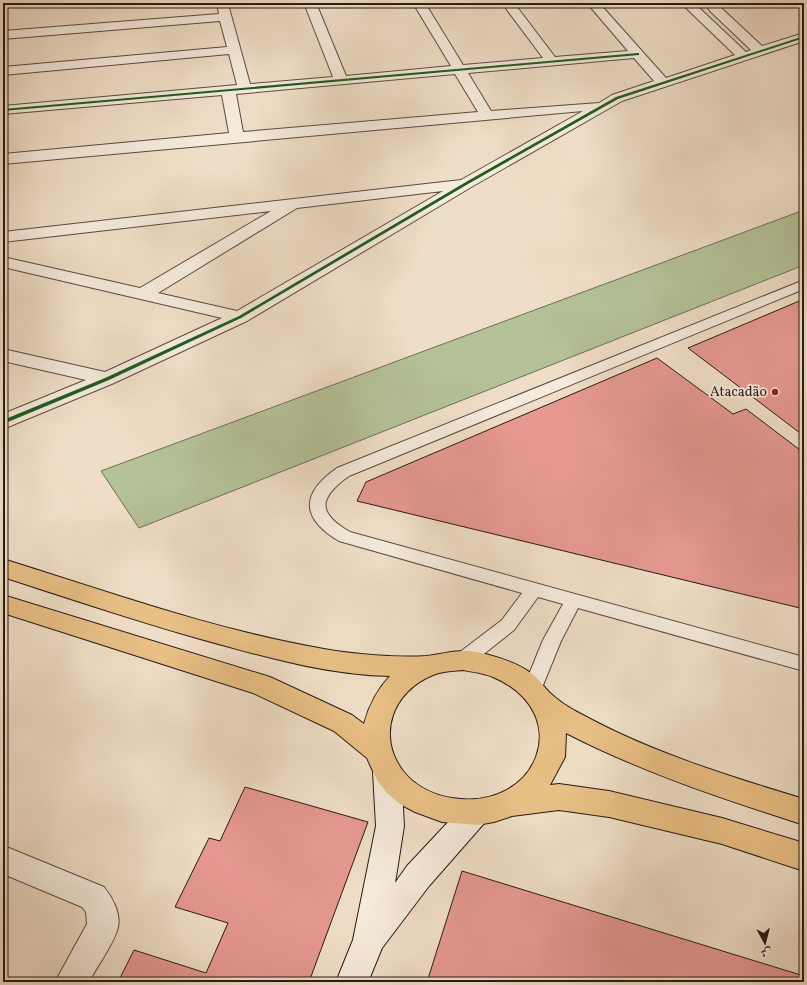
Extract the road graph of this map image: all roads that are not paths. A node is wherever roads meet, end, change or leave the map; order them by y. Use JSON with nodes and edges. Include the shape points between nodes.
{"nodes":[{"id":1,"x":221,"y":3,"type":"edge"},
{"id":2,"x":310,"y":3,"type":"edge"},
{"id":3,"x":419,"y":3,"type":"edge"},
{"id":4,"x":508,"y":3,"type":"edge"},
{"id":5,"x":593,"y":3,"type":"edge"},
{"id":6,"x":687,"y":3,"type":"edge"},
{"id":7,"x":708,"y":3,"type":"edge"},
{"id":8,"x":225,"y":18,"type":"junction"},
{"id":9,"x":3,"y":35,"type":"edge"},
{"id":10,"x":804,"y":37,"type":"edge"},
{"id":11,"x":234,"y":50,"type":"junction"},
{"id":12,"x":760,"y":51,"type":"junction"},
{"id":13,"x":638,"y":54,"type":"junction"},
{"id":14,"x":743,"y":56,"type":"junction"},
{"id":15,"x":552,"y":62,"type":"junction"},
{"id":16,"x":460,"y":70,"type":"junction"},
{"id":17,"x":3,"y":71,"type":"edge"},
{"id":18,"x":342,"y":80,"type":"junction"},
{"id":19,"x":662,"y":82,"type":"junction"},
{"id":20,"x":245,"y":88,"type":"junction"},
{"id":21,"x":228,"y":90,"type":"junction"},
{"id":22,"x":602,"y":105,"type":"junction"},
{"id":23,"x":3,"y":110,"type":"edge"},
{"id":24,"x":487,"y":115,"type":"junction"},
{"id":25,"x":237,"y":136,"type":"junction"},
{"id":26,"x":3,"y":159,"type":"edge"},
{"id":27,"x":467,"y":183,"type":"junction"},
{"id":28,"x":296,"y":203,"type":"junction"},
{"id":29,"x":3,"y":237,"type":"edge"},
{"id":30,"x":3,"y":262,"type":"edge"},
{"id":31,"x":804,"y":284,"type":"edge"},
{"id":32,"x":141,"y":295,"type":"junction"},
{"id":33,"x":240,"y":317,"type":"junction"},
{"id":34,"x":3,"y":355,"type":"edge"},
{"id":35,"x":107,"y":379,"type":"junction"},
{"id":36,"x":3,"y":422,"type":"edge"},
{"id":37,"x":3,"y":568,"type":"edge"},
{"id":38,"x":534,"y":589,"type":"junction"},
{"id":39,"x":574,"y":600,"type":"junction"},
{"id":40,"x":3,"y":604,"type":"edge"},
{"id":41,"x":463,"y":660,"type":"junction"},
{"id":42,"x":804,"y":664,"type":"edge"},
{"id":43,"x":426,"y":666,"type":"junction"},
{"id":44,"x":537,"y":695,"type":"junction"},
{"id":45,"x":382,"y":761,"type":"junction"},
{"id":46,"x":509,"y":804,"type":"junction"},
{"id":47,"x":476,"y":812,"type":"junction"},
{"id":48,"x":804,"y":812,"type":"edge"},
{"id":49,"x":804,"y":857,"type":"edge"},
{"id":50,"x":3,"y":862,"type":"edge"},
{"id":51,"x":369,"y":940,"type":"junction"},
{"id":52,"x":71,"y":982,"type":"edge"},
{"id":53,"x":352,"y":982,"type":"edge"}],
"edges":[{"from":1,"to":8,"type":"street"},
{"from":2,"to":18,"type":"street"},
{"from":3,"to":16,"type":"street"},
{"from":4,"to":15,"type":"street"},
{"from":5,"to":13,"type":"street"},
{"from":6,"to":14,"type":"street"},
{"from":7,"to":12,"type":"street"},
{"from":8,"to":9,"type":"street"},
{"from":8,"to":11,"type":"street"},
{"from":10,"to":12,"type":"street"},
{"from":11,"to":17,"type":"street"},
{"from":11,"to":20,"type":"street"},
{"from":12,"to":14,"type":"street"},
{"from":13,"to":15,"type":"street"},
{"from":13,"to":19,"type":"street"},
{"from":14,"to":19,"type":"street"},
{"from":15,"to":16,"type":"street"},
{"from":16,"to":18,"type":"street"},
{"from":16,"to":24,"type":"street"},
{"from":18,"to":20,"type":"street"},
{"from":19,"to":22,"type":"street"},
{"from":20,"to":21,"type":"street"},
{"from":21,"to":23,"type":"street"},
{"from":21,"to":25,"type":"street"},
{"from":22,"to":24,"type":"street"},
{"from":22,"to":27,"type":"street"},
{"from":24,"to":25,"type":"street"},
{"from":25,"to":26,"type":"street"},
{"from":27,"to":28,"type":"street"},
{"from":27,"to":33,"type":"street"},
{"from":28,"to":29,"type":"street"},
{"from":28,"to":32,"type":"street"},
{"from":30,"to":32,"type":"street"},
{"from":31,"to":38,"type":"lane","via":[[343,472],[331,479],[317,500],[317,511],[323,521],[345,537]]},
{"from":32,"to":33,"type":"street"},
{"from":33,"to":35,"type":"street"},
{"from":34,"to":35,"type":"street"},
{"from":35,"to":36,"type":"street"},
{"from":37,"to":43,"type":"highway","via":[[280,651],[372,665]]},
{"from":38,"to":39,"type":"lane"},
{"from":38,"to":41,"type":"lane","via":[[508,625]]},
{"from":39,"to":42,"type":"lane"},
{"from":39,"to":44,"type":"lane","via":[[552,640]]},
{"from":40,"to":45,"type":"highway","via":[[261,685],[343,723]]},
{"from":41,"to":43,"type":"highway"},
{"from":41,"to":44,"type":"highway","via":[[488,664],[506,671]]},
{"from":43,"to":45,"type":"highway","via":[[410,675],[384,699],[375,733]]},
{"from":44,"to":46,"type":"highway","via":[[551,719],[554,738],[551,758],[542,776],[528,792]]},
{"from":44,"to":48,"type":"highway","via":[[569,721],[612,743],[725,787]]},
{"from":45,"to":47,"type":"highway","via":[[400,786],[415,798],[455,812]]},
{"from":45,"to":51,"type":"street","via":[[390,826]]},
{"from":46,"to":47,"type":"highway"},
{"from":46,"to":49,"type":"highway","via":[[559,797],[609,804],[722,831]]},
{"from":47,"to":51,"type":"street","via":[[418,876]]},
{"from":50,"to":52,"type":"street","via":[[9,862],[92,897],[100,906],[103,926]]},
{"from":51,"to":53,"type":"street"}]}
